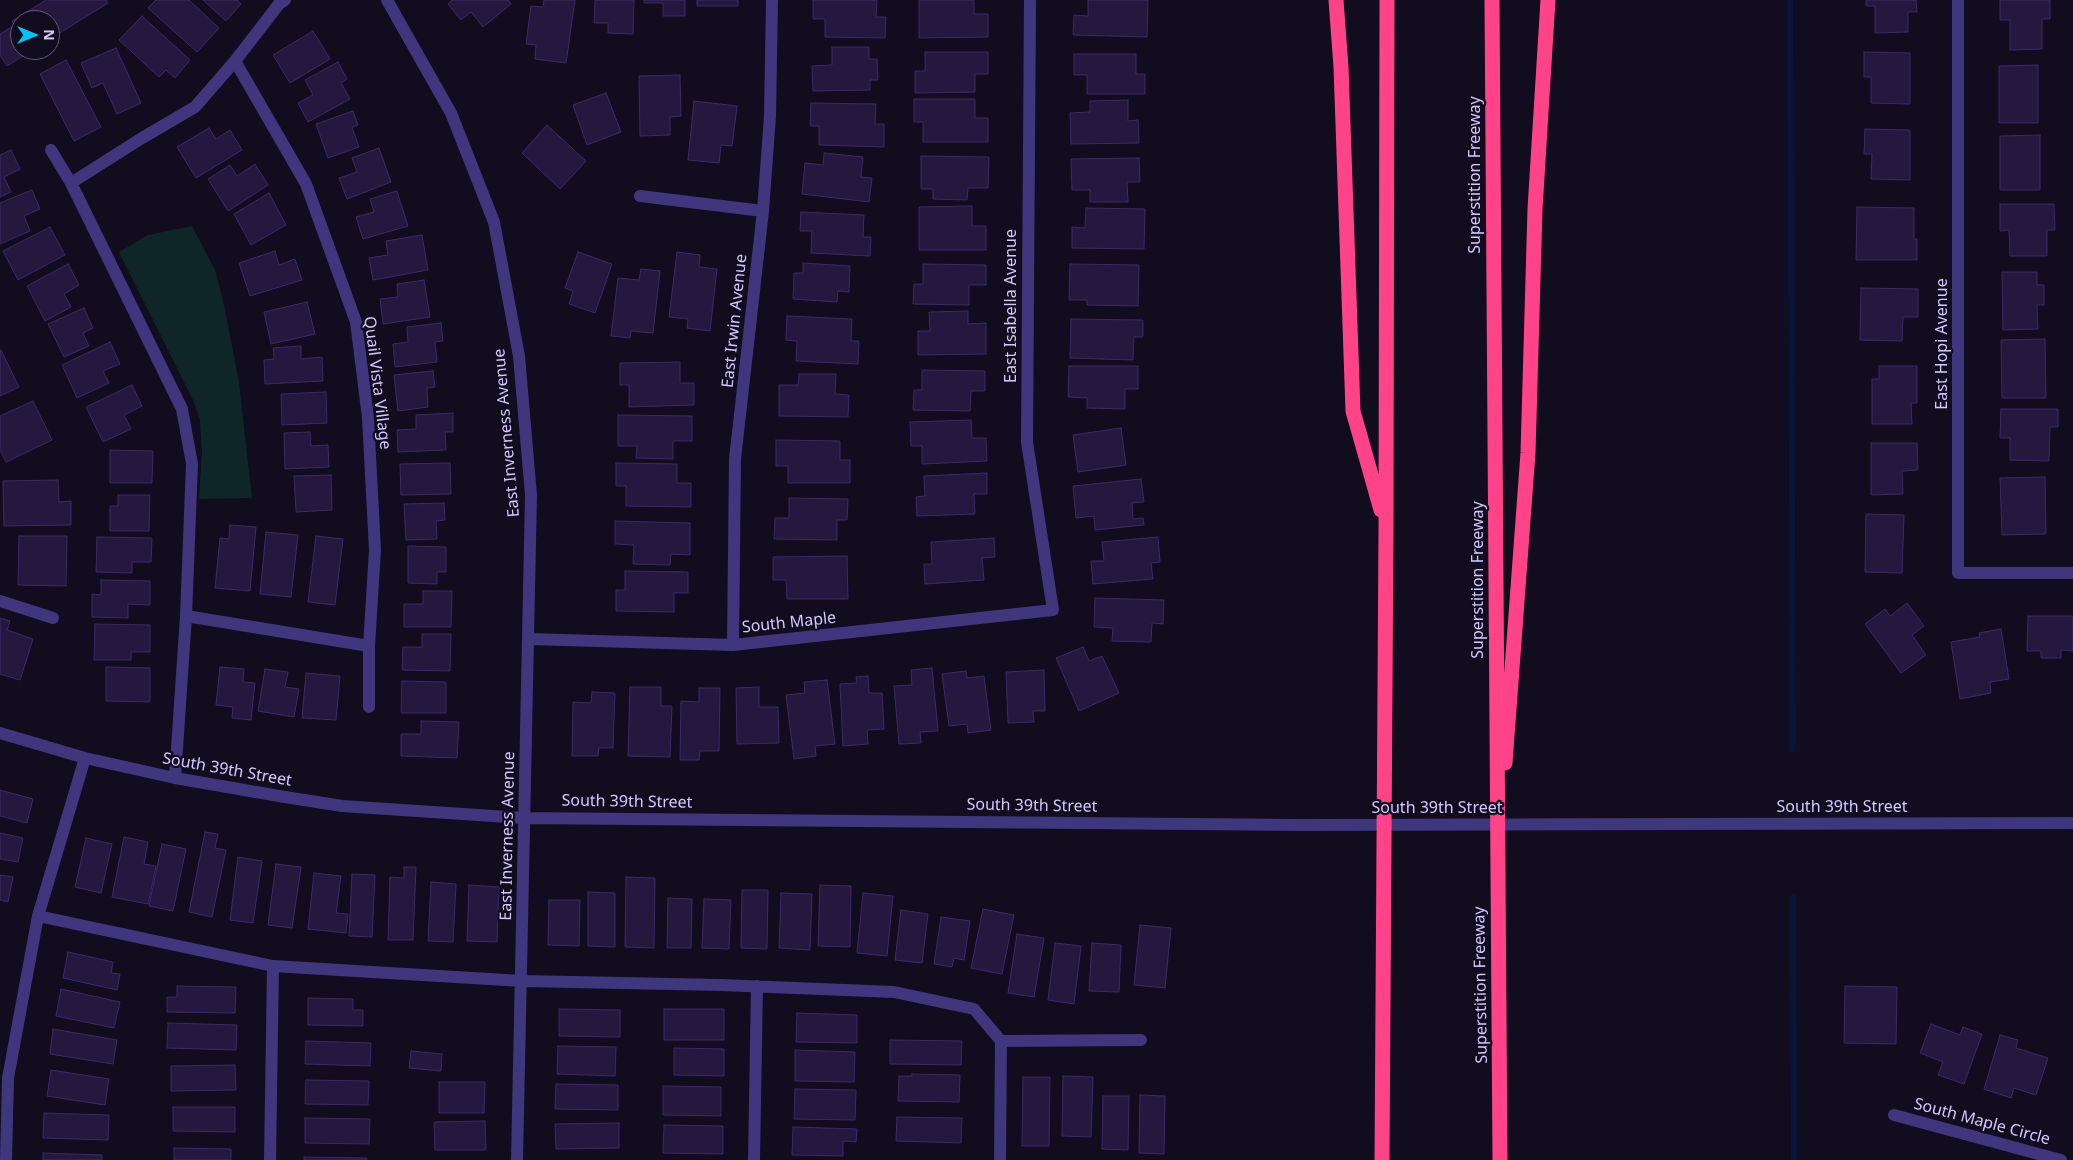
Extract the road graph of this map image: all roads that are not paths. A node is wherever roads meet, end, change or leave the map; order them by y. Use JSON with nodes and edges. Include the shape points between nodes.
{"nodes":[{"id":1,"x":285,"y":0,"type":"edge"},
{"id":2,"x":387,"y":0,"type":"edge"},
{"id":3,"x":772,"y":0,"type":"edge"},
{"id":4,"x":1030,"y":0,"type":"edge"},
{"id":5,"x":1336,"y":0,"type":"edge"},
{"id":6,"x":1387,"y":0,"type":"edge"},
{"id":7,"x":1492,"y":0,"type":"edge"},
{"id":8,"x":1548,"y":0,"type":"edge"},
{"id":9,"x":1958,"y":0,"type":"edge"},
{"id":10,"x":235,"y":61,"type":"junction"},
{"id":11,"x":51,"y":150,"type":"dead end"},
{"id":12,"x":71,"y":183,"type":"junction"},
{"id":13,"x":640,"y":196,"type":"dead end"},
{"id":14,"x":763,"y":211,"type":"junction"},
{"id":15,"x":1386,"y":529,"type":"junction"},
{"id":16,"x":2073,"y":573,"type":"edge"},
{"id":17,"x":0,"y":600,"type":"edge"},
{"id":18,"x":1052,"y":610,"type":"joint"},
{"id":19,"x":186,"y":616,"type":"junction"},
{"id":20,"x":53,"y":618,"type":"dead end"},
{"id":21,"x":529,"y":639,"type":"junction"},
{"id":22,"x":733,"y":645,"type":"junction"},
{"id":23,"x":369,"y":646,"type":"junction"},
{"id":24,"x":369,"y":707,"type":"dead end"},
{"id":25,"x":0,"y":733,"type":"edge"},
{"id":26,"x":85,"y":758,"type":"junction"},
{"id":27,"x":175,"y":778,"type":"junction"},
{"id":28,"x":523,"y":818,"type":"junction"},
{"id":29,"x":2073,"y":823,"type":"edge"},
{"id":30,"x":1497,"y":874,"type":"junction"},
{"id":31,"x":38,"y":916,"type":"junction"},
{"id":32,"x":273,"y":966,"type":"junction"},
{"id":33,"x":522,"y":981,"type":"junction"},
{"id":34,"x":757,"y":986,"type":"junction"},
{"id":35,"x":1141,"y":1040,"type":"dead end"},
{"id":36,"x":1001,"y":1041,"type":"junction"},
{"id":37,"x":1894,"y":1115,"type":"dead end"},
{"id":38,"x":6,"y":1160,"type":"edge"},
{"id":39,"x":270,"y":1160,"type":"edge"},
{"id":40,"x":517,"y":1160,"type":"edge"},
{"id":41,"x":754,"y":1160,"type":"edge"},
{"id":42,"x":1000,"y":1160,"type":"edge"},
{"id":43,"x":1382,"y":1160,"type":"edge"},
{"id":44,"x":1500,"y":1160,"type":"edge"},
{"id":45,"x":2061,"y":1160,"type":"edge"}],
"edges":[{"from":1,"to":10,"type":"street"},
{"from":2,"to":21,"type":"street","name":"East Inverness Avenue","via":[[451,113],[494,222],[518,356],[531,495]]},
{"from":3,"to":14,"type":"street","name":"East Irwin Avenue","via":[[770,116]]},
{"from":4,"to":18,"type":"street","name":"East Isabella Avenue","via":[[1027,442]]},
{"from":5,"to":15,"type":"highway","via":[[1353,411]]},
{"from":6,"to":15,"type":"highway"},
{"from":7,"to":30,"type":"highway","name":"Superstition Freeway"},
{"from":8,"to":30,"type":"highway","via":[[1535,210],[1528,453]]},
{"from":9,"to":16,"type":"street","name":"East Hopi Avenue","via":[[1958,573]]},
{"from":10,"to":12,"type":"street","via":[[194,107]]},
{"from":10,"to":23,"type":"street","name":"Quail Vista Village","via":[[306,184],[356,322],[368,418],[375,550]]},
{"from":11,"to":12,"type":"street"},
{"from":12,"to":19,"type":"street","via":[[182,409],[192,464]]},
{"from":13,"to":14,"type":"street"},
{"from":14,"to":22,"type":"street","name":"East Irwin Avenue","via":[[735,459]]},
{"from":15,"to":43,"type":"highway"},
{"from":17,"to":20,"type":"street"},
{"from":18,"to":22,"type":"street","name":"South Maple"},
{"from":19,"to":23,"type":"street"},
{"from":19,"to":27,"type":"street"},
{"from":21,"to":22,"type":"street","name":"South Maple"},
{"from":21,"to":28,"type":"street","name":"East Inverness Avenue"},
{"from":23,"to":24,"type":"street","name":"Quail Vista Village"},
{"from":25,"to":26,"type":"street","name":"South 39th Street"},
{"from":26,"to":27,"type":"street","name":"South 39th Street"},
{"from":26,"to":31,"type":"street"},
{"from":27,"to":28,"type":"street","name":"South 39th Street","via":[[342,806]]},
{"from":28,"to":29,"type":"street","name":"South 39th Street","via":[[1302,825]]},
{"from":28,"to":33,"type":"street","name":"East Inverness Avenue"},
{"from":30,"to":44,"type":"highway","name":"Superstition Freeway"},
{"from":31,"to":32,"type":"street"},
{"from":31,"to":38,"type":"street","via":[[8,1078]]},
{"from":32,"to":33,"type":"street"},
{"from":32,"to":39,"type":"street"},
{"from":33,"to":34,"type":"street"},
{"from":33,"to":40,"type":"street","name":"East Inverness Avenue"},
{"from":34,"to":36,"type":"street","via":[[894,992],[974,1009]]},
{"from":34,"to":41,"type":"street"},
{"from":35,"to":36,"type":"street"},
{"from":36,"to":42,"type":"street"},
{"from":37,"to":45,"type":"street","name":"South Maple Circle"}]}
